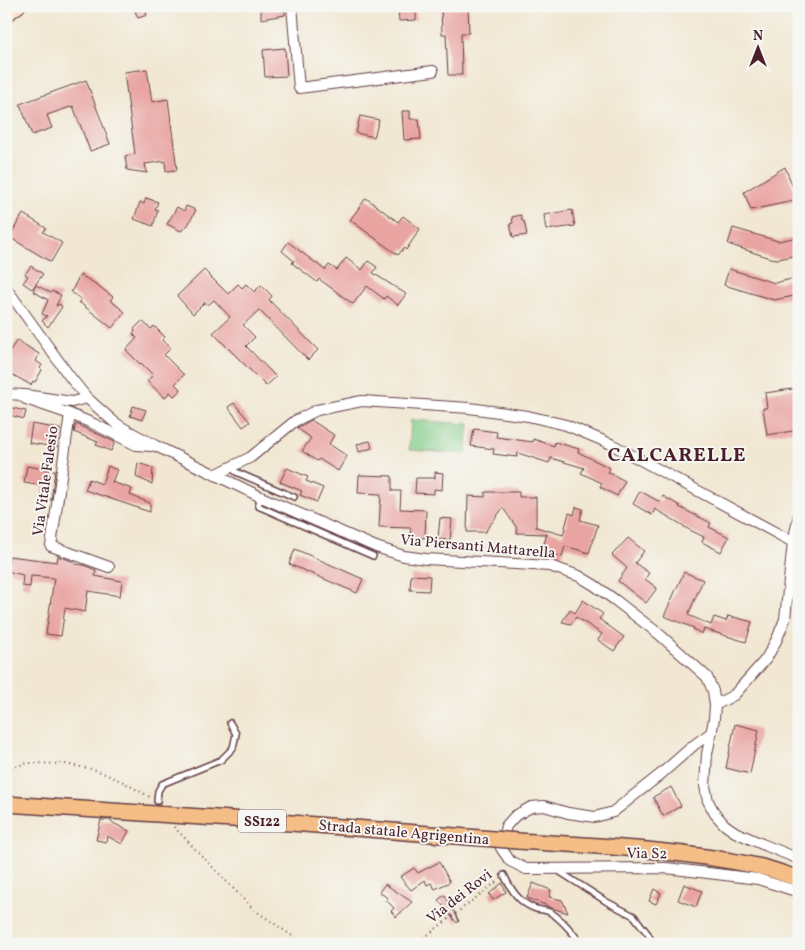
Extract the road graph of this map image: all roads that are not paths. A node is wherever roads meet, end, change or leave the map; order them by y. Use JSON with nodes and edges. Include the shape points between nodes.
{"nodes":[{"id":1,"x":18,"y":6,"type":"edge"},
{"id":2,"x":292,"y":6,"type":"edge"},
{"id":3,"x":6,"y":15,"type":"edge"},
{"id":4,"x":433,"y":71,"type":"dead end"},
{"id":5,"x":6,"y":288,"type":"edge"},
{"id":6,"x":6,"y":394,"type":"edge"},
{"id":7,"x":20,"y":395,"type":"junction"},
{"id":8,"x":87,"y":398,"type":"junction"},
{"id":9,"x":70,"y":414,"type":"junction"},
{"id":10,"x":156,"y":446,"type":"junction"},
{"id":11,"x":231,"y":467,"type":"junction"},
{"id":12,"x":215,"y":475,"type":"junction"},
{"id":13,"x":294,"y":497,"type":"dead end"},
{"id":14,"x":799,"y":515,"type":"edge"},
{"id":15,"x":311,"y":524,"type":"junction"},
{"id":16,"x":793,"y":542,"type":"junction"},
{"id":17,"x":373,"y":556,"type":"dead end"},
{"id":18,"x":108,"y":567,"type":"dead end"},
{"id":19,"x":715,"y":704,"type":"junction"},
{"id":20,"x":230,"y":723,"type":"dead end"},
{"id":21,"x":712,"y":732,"type":"junction"},
{"id":22,"x":157,"y":801,"type":"road end"},
{"id":23,"x":6,"y":804,"type":"edge"},
{"id":24,"x":799,"y":858,"type":"edge"},
{"id":25,"x":555,"y":869,"type":"junction"},
{"id":26,"x":504,"y":875,"type":"road end"},
{"id":27,"x":799,"y":879,"type":"edge"},
{"id":28,"x":799,"y":892,"type":"edge"},
{"id":29,"x":580,"y":944,"type":"edge"},
{"id":30,"x":654,"y":944,"type":"edge"}],
"edges":[{"from":1,"to":3,"type":"street"},
{"from":2,"to":4,"type":"street","via":[[299,88]]},
{"from":5,"to":8,"type":"street","name":"Via Piersanti Mattarella"},
{"from":6,"to":7,"type":"street"},
{"from":7,"to":8,"type":"street","via":[[72,402]]},
{"from":7,"to":9,"type":"street","name":"Via Vitale Falesio"},
{"from":8,"to":10,"type":"street","name":"Via Piersanti Mattarella","via":[[122,428]]},
{"from":9,"to":10,"type":"street","via":[[136,445]]},
{"from":9,"to":18,"type":"street","name":"Via Vitale Falesio","via":[[51,546]]},
{"from":10,"to":12,"type":"street","name":"Via Piersanti Mattarella"},
{"from":11,"to":12,"type":"street"},
{"from":11,"to":13,"type":"lane"},
{"from":11,"to":16,"type":"street","via":[[260,451],[296,420],[318,410],[362,401],[468,408],[528,416],[566,425],[611,444]]},
{"from":12,"to":15,"type":"street","name":"Via Piersanti Mattarella"},
{"from":14,"to":16,"type":"street"},
{"from":15,"to":17,"type":"lane"},
{"from":15,"to":19,"type":"street","name":"Via Piersanti Mattarella","via":[[404,556],[426,560],[543,565],[579,576],[629,610],[707,677]]},
{"from":16,"to":19,"type":"street","via":[[785,619],[777,639],[766,659],[734,695]]},
{"from":19,"to":21,"type":"street","name":"Via Piersanti Mattarella"},
{"from":20,"to":22,"type":"lane","via":[[236,734],[233,748],[221,760],[162,784]]},
{"from":21,"to":24,"type":"street","name":"Via Piersanti Mattarella","via":[[705,786],[715,814],[735,832]]},
{"from":21,"to":25,"type":"street","name":"Via S2","via":[[613,812],[594,817],[544,806],[530,807],[515,816],[506,826],[501,848],[510,861],[526,869]]},
{"from":23,"to":27,"type":"main road","name":"Strada statale Agrigentina","number":"SS122","bridge":true,"via":[[616,847],[726,860]]},
{"from":25,"to":28,"type":"street","name":"Via S2","via":[[666,868],[758,879]]},
{"from":25,"to":30,"type":"lane","via":[[634,916]]},
{"from":26,"to":29,"type":"lane","via":[[520,900],[551,912]]}]}
